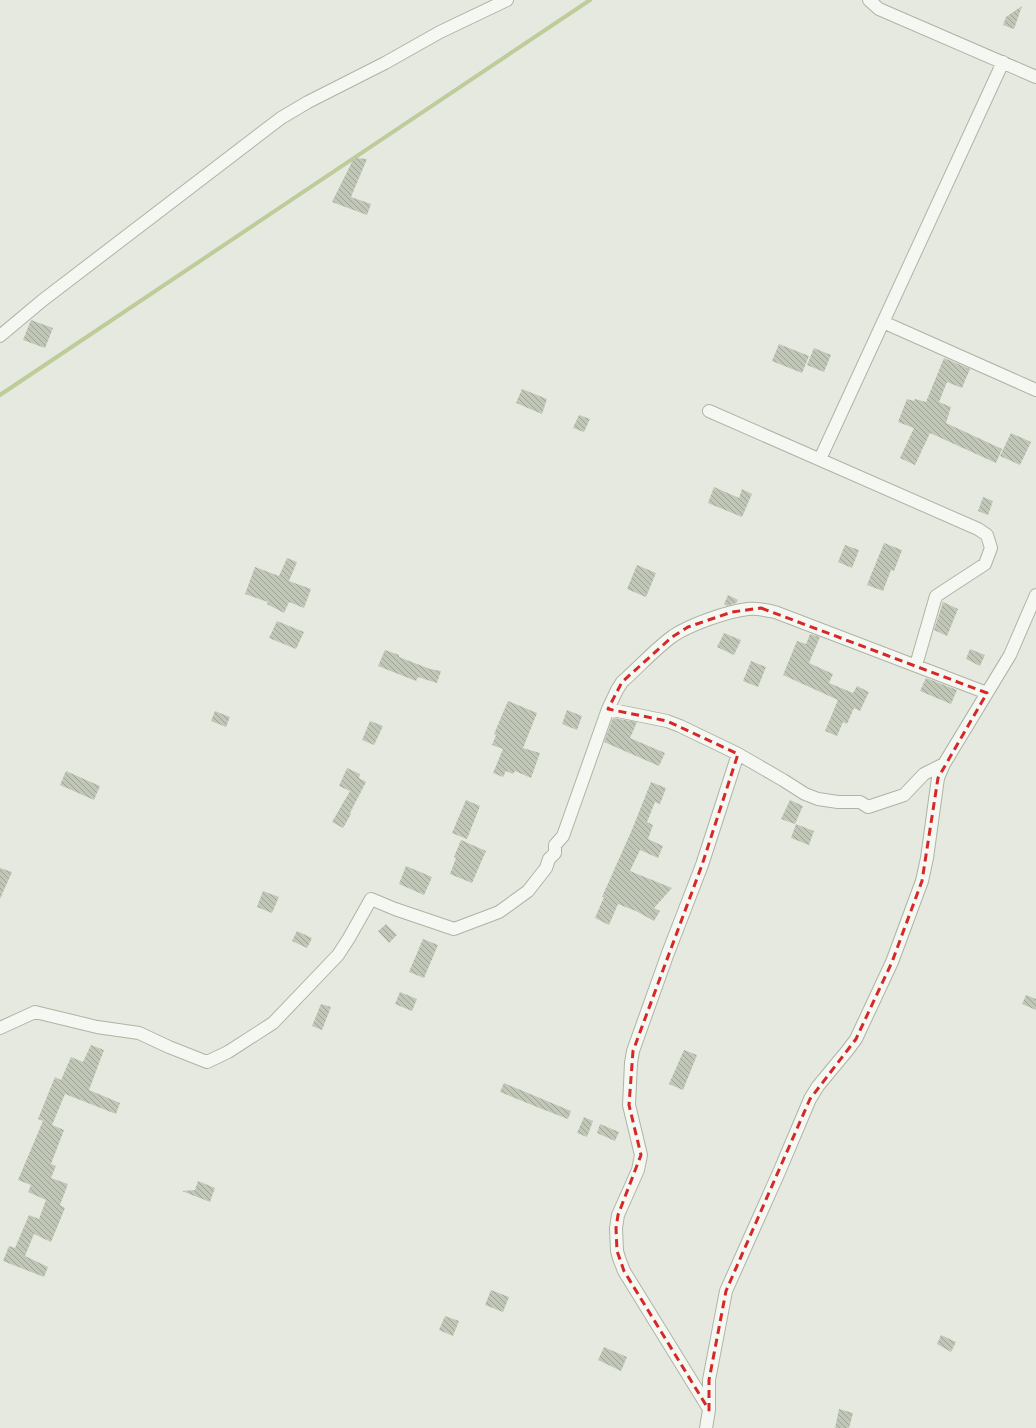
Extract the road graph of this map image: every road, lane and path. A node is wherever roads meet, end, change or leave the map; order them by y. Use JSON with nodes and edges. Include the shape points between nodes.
{"nodes":[{"id":1,"x":507,"y":0,"type":"edge"},
{"id":2,"x":869,"y":0,"type":"edge"},
{"id":3,"x":1003,"y":62,"type":"junction"},
{"id":4,"x":1036,"y":77,"type":"edge"},
{"id":5,"x":883,"y":322,"type":"junction"},
{"id":6,"x":0,"y":336,"type":"edge"},
{"id":7,"x":1036,"y":390,"type":"edge"},
{"id":8,"x":709,"y":411,"type":"dead end"},
{"id":9,"x":820,"y":460,"type":"junction"},
{"id":10,"x":1036,"y":595,"type":"edge"},
{"id":11,"x":916,"y":665,"type":"junction"},
{"id":12,"x":987,"y":693,"type":"junction"},
{"id":13,"x":608,"y":708,"type":"junction"},
{"id":14,"x":738,"y":754,"type":"junction"},
{"id":15,"x":944,"y":764,"type":"junction"},
{"id":16,"x":0,"y":1028,"type":"edge"},
{"id":17,"x":709,"y":1410,"type":"junction"},
{"id":18,"x":706,"y":1428,"type":"edge"}],
"edges":[{"from":1,"to":6,"type":"street","via":[[440,32],[281,118],[43,300]]},
{"from":2,"to":3,"type":"street","via":[[879,9]]},
{"from":3,"to":4,"type":"street"},
{"from":3,"to":5,"type":"street"},
{"from":5,"to":7,"type":"street"},
{"from":5,"to":9,"type":"street"},
{"from":8,"to":9,"type":"street"},
{"from":9,"to":11,"type":"street","via":[[987,535],[992,548],[985,564],[936,596]]},
{"from":10,"to":12,"type":"street","via":[[1010,655]]},
{"from":11,"to":12,"type":"street"},
{"from":11,"to":13,"type":"street","via":[[775,612],[761,608],[748,609],[688,627],[672,637],[622,682]]},
{"from":12,"to":15,"type":"street"},
{"from":13,"to":14,"type":"street","via":[[667,721]]},
{"from":13,"to":16,"type":"street","via":[[563,836],[555,845],[555,853],[528,891],[499,912],[454,929],[395,910],[371,899],[338,955],[273,1023],[228,1052],[207,1062],[139,1033],[35,1012]]},
{"from":14,"to":15,"type":"street","via":[[804,794],[838,802],[860,802],[868,807],[904,795],[924,774]]},
{"from":14,"to":17,"type":"street","via":[[702,865],[633,1052],[630,1112],[641,1156],[638,1170],[618,1215],[616,1228],[618,1258],[624,1271]]},
{"from":15,"to":17,"type":"street","via":[[936,785],[922,881],[892,962],[856,1039],[810,1099],[726,1291],[709,1380]]},
{"from":17,"to":18,"type":"street"}]}
